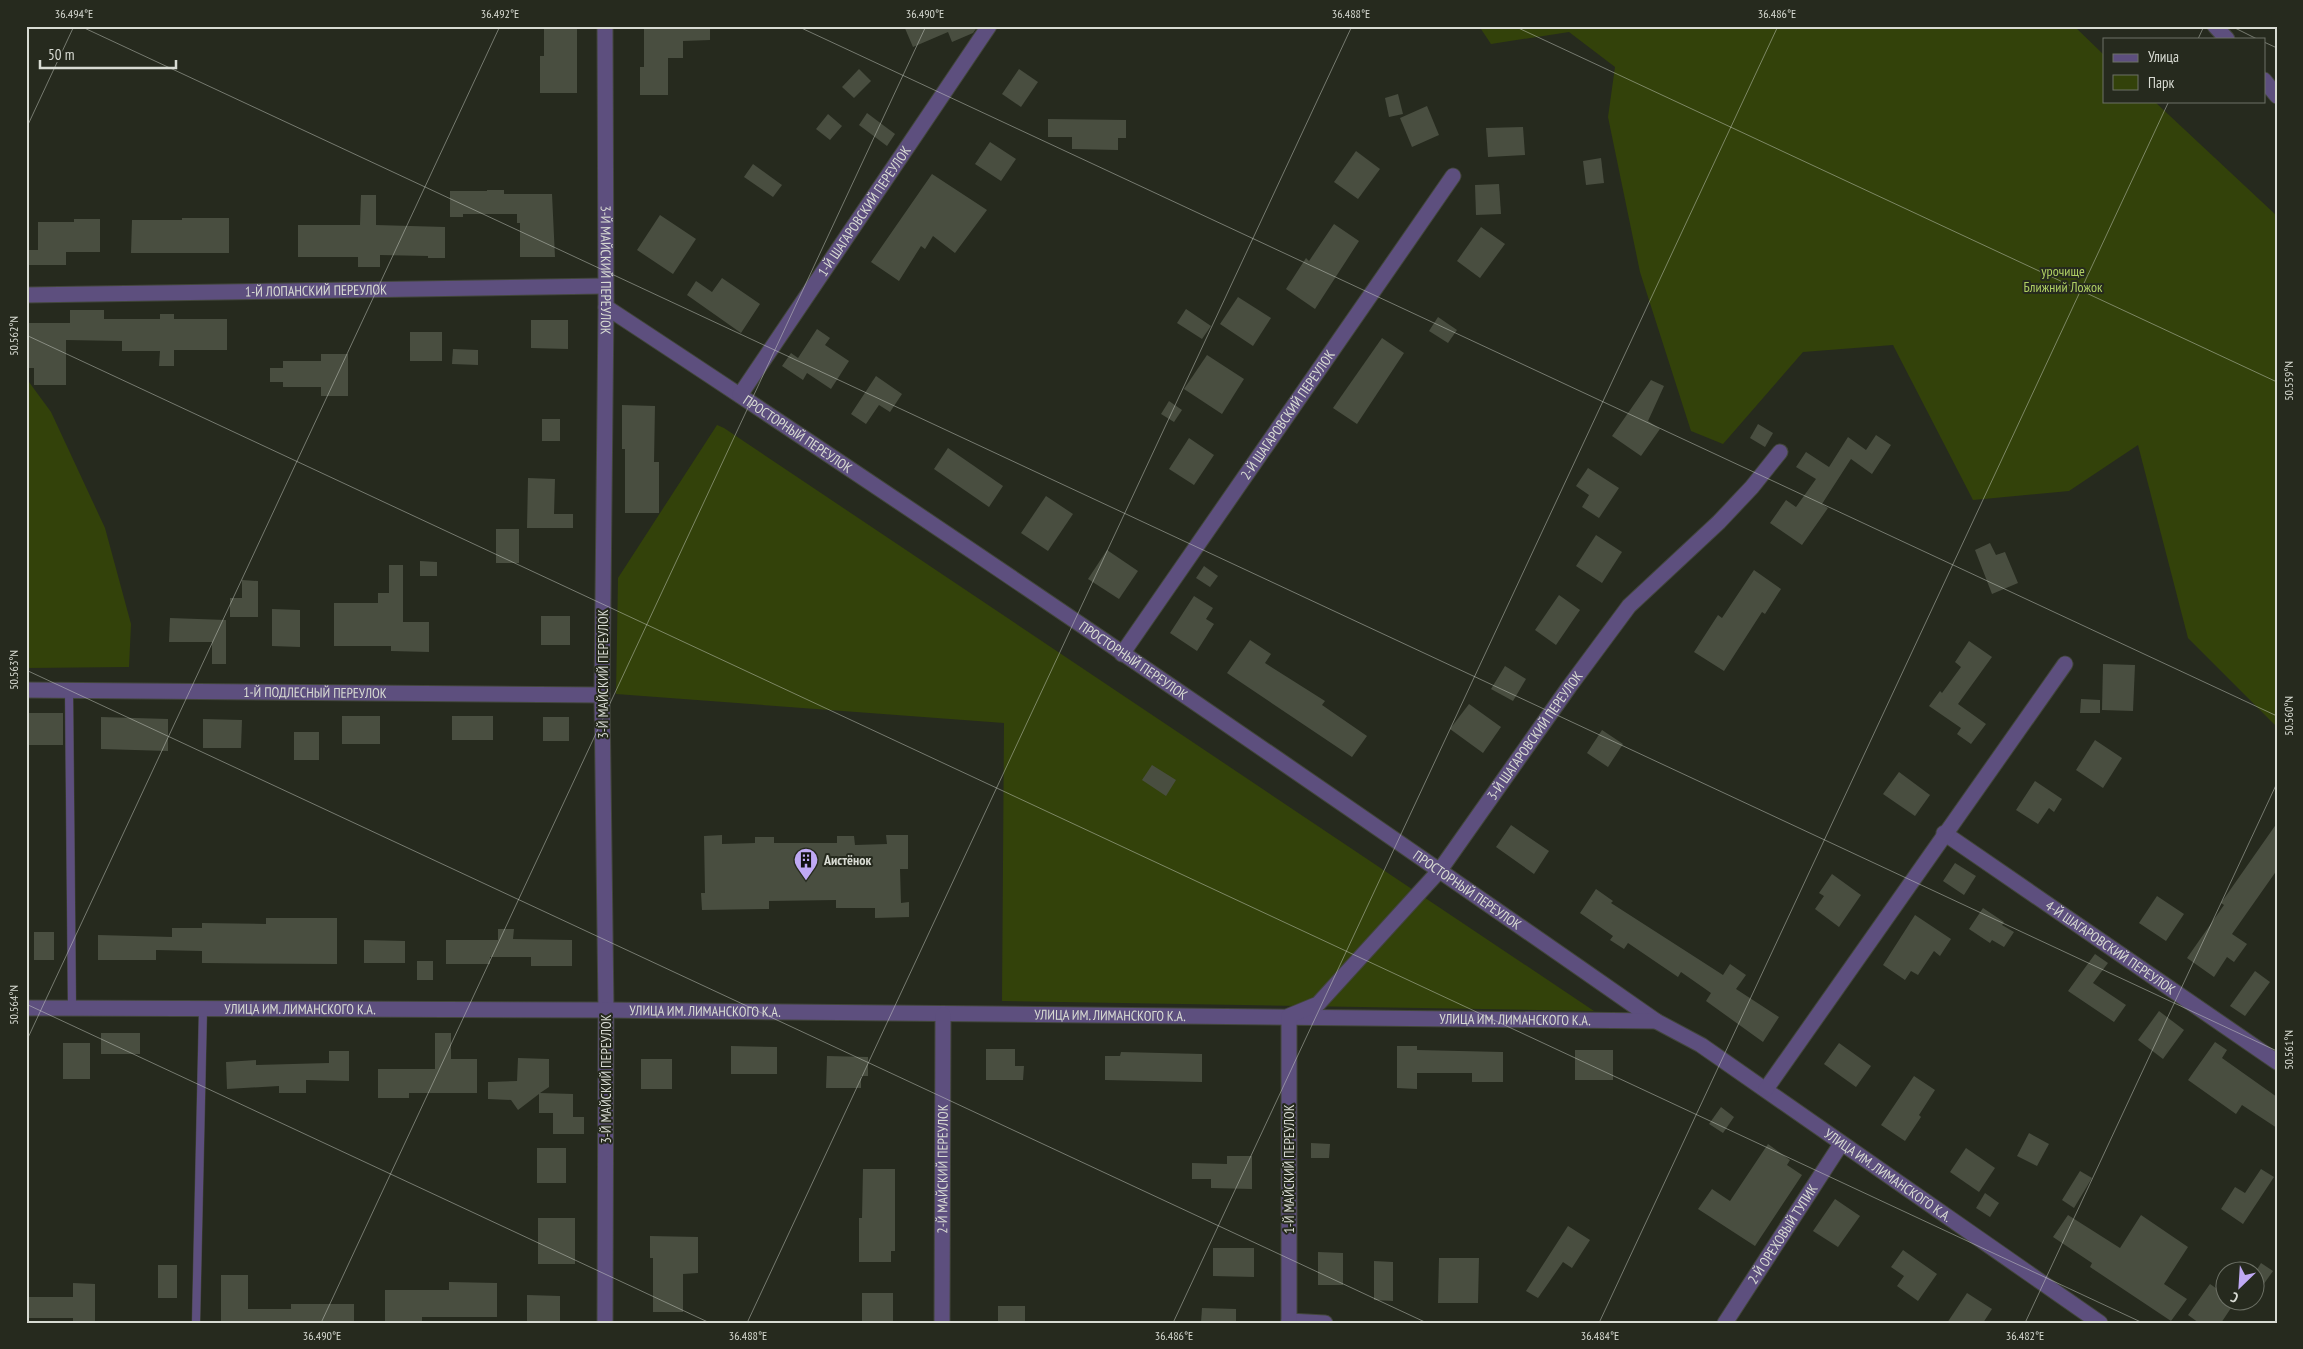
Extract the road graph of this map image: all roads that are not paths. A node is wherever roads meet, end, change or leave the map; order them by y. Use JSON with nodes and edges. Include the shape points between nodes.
{"nodes":[{"id":1,"x":605,"y":26,"type":"edge"},
{"id":2,"x":989,"y":26,"type":"edge"},
{"id":3,"x":2215,"y":26,"type":"edge"},
{"id":4,"x":2226,"y":38,"type":"edge"},
{"id":5,"x":2266,"y":82,"type":"edge"},
{"id":6,"x":2277,"y":96,"type":"edge"},
{"id":7,"x":1453,"y":176,"type":"dead end"},
{"id":8,"x":605,"y":286,"type":"junction"},
{"id":9,"x":26,"y":295,"type":"edge"},
{"id":10,"x":606,"y":308,"type":"junction"},
{"id":11,"x":740,"y":395,"type":"junction"},
{"id":12,"x":1780,"y":452,"type":"dead end"},
{"id":13,"x":1122,"y":654,"type":"junction"},
{"id":14,"x":2065,"y":664,"type":"dead end"},
{"id":15,"x":26,"y":690,"type":"edge"},
{"id":16,"x":68,"y":690,"type":"junction"},
{"id":17,"x":602,"y":695,"type":"junction"},
{"id":18,"x":1944,"y":833,"type":"junction"},
{"id":19,"x":1440,"y":870,"type":"junction"},
{"id":20,"x":26,"y":1008,"type":"edge"},
{"id":21,"x":72,"y":1008,"type":"junction"},
{"id":22,"x":203,"y":1009,"type":"junction"},
{"id":23,"x":606,"y":1010,"type":"junction"},
{"id":24,"x":943,"y":1014,"type":"junction"},
{"id":25,"x":1289,"y":1016,"type":"junction"},
{"id":26,"x":1656,"y":1021,"type":"junction"},
{"id":27,"x":2277,"y":1062,"type":"edge"},
{"id":28,"x":1766,"y":1089,"type":"junction"},
{"id":29,"x":1841,"y":1144,"type":"junction"},
{"id":30,"x":1290,"y":1322,"type":"edge"},
{"id":31,"x":196,"y":1323,"type":"edge"},
{"id":32,"x":605,"y":1323,"type":"edge"},
{"id":33,"x":942,"y":1323,"type":"edge"},
{"id":34,"x":1325,"y":1323,"type":"edge"},
{"id":35,"x":1725,"y":1323,"type":"edge"},
{"id":36,"x":2100,"y":1323,"type":"edge"}],
"edges":[{"from":1,"to":8,"type":"street","name":"3-Й МАЙСКИЙ ПЕРЕУЛОК"},
{"from":2,"to":11,"type":"street","name":"1-Й ШАГАРОВСКИЙ ПЕРЕУЛОК"},
{"from":3,"to":4,"type":"street"},
{"from":5,"to":6,"type":"street"},
{"from":7,"to":13,"type":"street","name":"2-Й ШАГАРОВСКИЙ ПЕРЕУЛОК"},
{"from":8,"to":9,"type":"street","name":"1-Й ЛОПАНСКИЙ ПЕРЕУЛОК"},
{"from":8,"to":10,"type":"street","name":"3-Й МАЙСКИЙ ПЕРЕУЛОК"},
{"from":10,"to":11,"type":"street","name":"ПРОСТОРНЫЙ ПЕРЕУЛОК"},
{"from":10,"to":17,"type":"street","name":"3-Й МАЙСКИЙ ПЕРЕУЛОК"},
{"from":11,"to":13,"type":"street","name":"ПРОСТОРНЫЙ ПЕРЕУЛОК"},
{"from":12,"to":19,"type":"street","name":"3-Й ШАГАРОВСКИЙ ПЕРЕУЛОК","via":[[1719,522],[1629,606]]},
{"from":13,"to":19,"type":"street","name":"ПРОСТОРНЫЙ ПЕРЕУЛОК"},
{"from":14,"to":18,"type":"street"},
{"from":15,"to":16,"type":"street","name":"1-Й ПОДЛЕСНЫЙ ПЕРЕУЛОК"},
{"from":16,"to":17,"type":"street","name":"1-Й ПОДЛЕСНЫЙ ПЕРЕУЛОК"},
{"from":16,"to":21,"type":"lane"},
{"from":17,"to":23,"type":"street","name":"3-Й МАЙСКИЙ ПЕРЕУЛОК"},
{"from":18,"to":27,"type":"street","name":"4-Й ШАГАРОВСКИЙ ПЕРЕУЛОК"},
{"from":18,"to":28,"type":"street"},
{"from":19,"to":25,"type":"street","name":"3-Й ШАГАРОВСКИЙ ПЕРЕУЛОК","via":[[1318,1004]]},
{"from":19,"to":26,"type":"street","name":"ПРОСТОРНЫЙ ПЕРЕУЛОК"},
{"from":20,"to":21,"type":"street","name":"УЛИЦА ИМ. ЛИМАНСКОГО К.А."},
{"from":21,"to":22,"type":"street","name":"УЛИЦА ИМ. ЛИМАНСКОГО К.А."},
{"from":22,"to":23,"type":"street","name":"УЛИЦА ИМ. ЛИМАНСКОГО К.А."},
{"from":22,"to":31,"type":"lane"},
{"from":23,"to":24,"type":"street","name":"УЛИЦА ИМ. ЛИМАНСКОГО К.А."},
{"from":23,"to":32,"type":"street","name":"3-Й МАЙСКИЙ ПЕРЕУЛОК"},
{"from":24,"to":25,"type":"street","name":"УЛИЦА ИМ. ЛИМАНСКОГО К.А."},
{"from":24,"to":33,"type":"street","name":"2-Й МАЙСКИЙ ПЕРЕУЛОК"},
{"from":25,"to":26,"type":"street","name":"УЛИЦА ИМ. ЛИМАНСКОГО К.А."},
{"from":25,"to":30,"type":"street","name":"1-Й МАЙСКИЙ ПЕРЕУЛОК"},
{"from":26,"to":28,"type":"street","name":"УЛИЦА ИМ. ЛИМАНСКОГО К.А.","via":[[1701,1045]]},
{"from":28,"to":29,"type":"street","name":"УЛИЦА ИМ. ЛИМАНСКОГО К.А."},
{"from":29,"to":35,"type":"street","name":"2-Й ОРЕХОВЫЙ ТУПИК"},
{"from":29,"to":36,"type":"street","name":"УЛИЦА ИМ. ЛИМАНСКОГО К.А."},
{"from":30,"to":34,"type":"street"}]}
